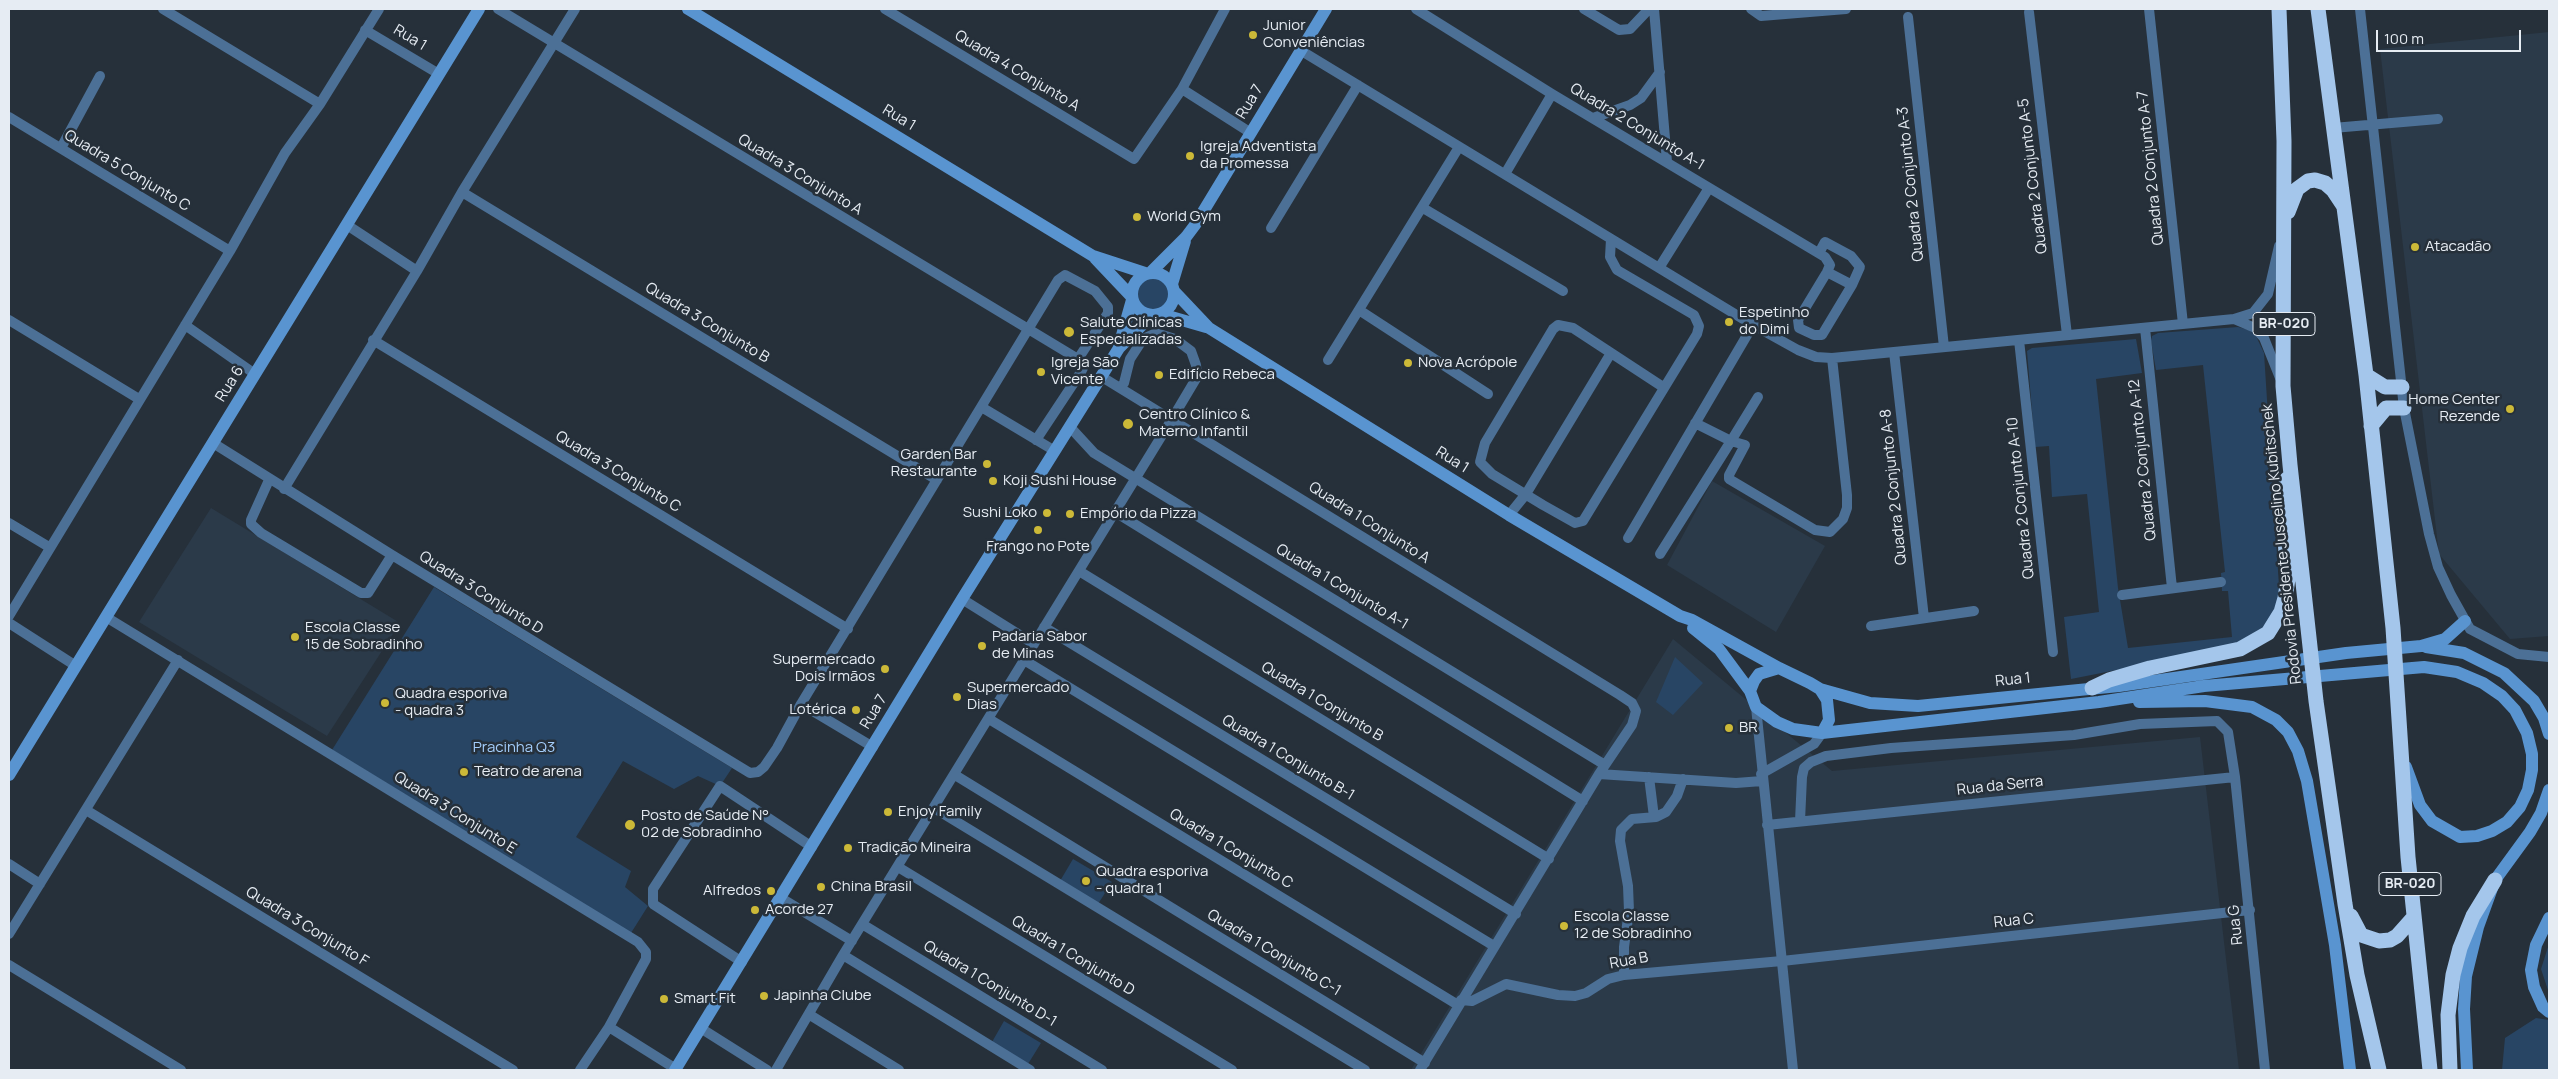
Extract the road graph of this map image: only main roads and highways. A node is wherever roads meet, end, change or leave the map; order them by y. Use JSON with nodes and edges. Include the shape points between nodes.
{"nodes":[{"id":1,"x":479,"y":9,"type":"edge"},
{"id":2,"x":688,"y":9,"type":"edge"},
{"id":3,"x":1326,"y":9,"type":"edge"},
{"id":4,"x":2279,"y":9,"type":"edge"},
{"id":5,"x":2318,"y":9,"type":"edge"},
{"id":6,"x":2345,"y":208,"type":"junction"},
{"id":7,"x":2285,"y":218,"type":"junction"},
{"id":8,"x":1186,"y":237,"type":"junction"},
{"id":9,"x":1093,"y":256,"type":"junction"},
{"id":10,"x":1148,"y":273,"type":"junction"},
{"id":11,"x":1173,"y":287,"type":"junction"},
{"id":12,"x":1132,"y":298,"type":"junction"},
{"id":13,"x":1156,"y":314,"type":"junction"},
{"id":14,"x":1209,"y":328,"type":"junction"},
{"id":15,"x":1119,"y":348,"type":"junction"},
{"id":16,"x":2366,"y":375,"type":"junction"},
{"id":17,"x":2402,"y":387,"type":"road end"},
{"id":18,"x":2404,"y":408,"type":"road end"},
{"id":19,"x":2371,"y":426,"type":"junction"},
{"id":20,"x":2290,"y":465,"type":"junction"},
{"id":21,"x":1680,"y":616,"type":"junction"},
{"id":22,"x":2465,"y":621,"type":"road end"},
{"id":23,"x":2421,"y":646,"type":"junction"},
{"id":24,"x":1779,"y":668,"type":"junction"},
{"id":25,"x":2092,"y":688,"type":"junction"},
{"id":26,"x":1820,"y":689,"type":"junction"},
{"id":27,"x":1750,"y":691,"type":"junction"},
{"id":28,"x":2099,"y":702,"type":"junction"},
{"id":29,"x":1822,"y":732,"type":"junction"},
{"id":30,"x":2549,"y":734,"type":"edge"},
{"id":31,"x":2401,"y":752,"type":"junction"},
{"id":32,"x":9,"y":775,"type":"edge"},
{"id":33,"x":2549,"y":790,"type":"edge"},
{"id":34,"x":2495,"y":880,"type":"junction"},
{"id":35,"x":2345,"y":904,"type":"junction"},
{"id":36,"x":2413,"y":918,"type":"junction"},
{"id":37,"x":2549,"y":918,"type":"edge"},
{"id":38,"x":2549,"y":1012,"type":"edge"},
{"id":39,"x":675,"y":1070,"type":"edge"},
{"id":40,"x":2350,"y":1070,"type":"edge"},
{"id":41,"x":2379,"y":1070,"type":"edge"},
{"id":42,"x":2430,"y":1070,"type":"edge"},
{"id":43,"x":2450,"y":1070,"type":"edge"},
{"id":44,"x":2467,"y":1070,"type":"edge"}],
"edges":[{"from":1,"to":32,"type":"main road","name":"Rua 6"},
{"from":2,"to":9,"type":"main road","name":"Rua 1"},
{"from":3,"to":8,"type":"main road","name":"Rua 7"},
{"from":4,"to":7,"type":"highway","name":"Rodovia Presidente Juscelino Kubitschek","number":"BR-020"},
{"from":5,"to":6,"type":"highway","number":"BR-020"},
{"from":6,"to":7,"type":"highway","via":[[2325,182],[2308,181],[2297,189]]},
{"from":6,"to":16,"type":"highway","number":"BR-020"},
{"from":7,"to":20,"type":"highway","name":"Rodovia Presidente Juscelino Kubitschek","number":"BR-020","via":[[2283,386]]},
{"from":8,"to":10,"type":"main road","name":"Rua 7"},
{"from":8,"to":11,"type":"main road","name":"Rua 7"},
{"from":9,"to":10,"type":"main road"},
{"from":9,"to":12,"type":"main road"},
{"from":10,"to":11,"type":"main road","via":[[1163,275]]},
{"from":10,"to":12,"type":"main road","via":[[1134,282]]},
{"from":11,"to":13,"type":"main road","via":[[1171,304]]},
{"from":11,"to":14,"type":"main road","name":"Rua 1"},
{"from":12,"to":13,"type":"main road","via":[[1140,311]]},
{"from":12,"to":15,"type":"main road","name":"Rua 7"},
{"from":13,"to":14,"type":"main road","name":"Rua 1"},
{"from":13,"to":15,"type":"main road","name":"Rua 7"},
{"from":14,"to":21,"type":"main road","name":"Rua 1","via":[[1509,515]]},
{"from":15,"to":39,"type":"main road","name":"Rua 7"},
{"from":16,"to":17,"type":"highway","via":[[2385,387]]},
{"from":16,"to":19,"type":"highway","number":"BR-020"},
{"from":18,"to":19,"type":"highway","via":[[2386,408]]},
{"from":19,"to":31,"type":"highway","number":"BR-020","via":[[2394,628]]},
{"from":20,"to":25,"type":"highway","via":[[2282,500],[2288,579],[2281,612],[2268,633],[2240,649],[2150,668]]},
{"from":20,"to":35,"type":"highway","name":"Rodovia Presidente Juscelino Kubitschek","number":"BR-020","via":[[2316,701]]},
{"from":21,"to":24,"type":"main road"},
{"from":21,"to":27,"type":"main road","via":[[1719,649]]},
{"from":22,"to":23,"type":"main road","via":[[2445,639]]},
{"from":23,"to":25,"type":"main road","name":"Rua 1","via":[[2346,653]]},
{"from":23,"to":30,"type":"main road","via":[[2464,653],[2504,673],[2534,701]]},
{"from":24,"to":26,"type":"main road"},
{"from":24,"to":27,"type":"main road","via":[[1760,674]]},
{"from":25,"to":26,"type":"main road","name":"Rua 1","via":[[1918,706],[1870,703]]},
{"from":26,"to":29,"type":"main road","via":[[1829,708],[1829,720]]},
{"from":27,"to":29,"type":"main road","via":[[1756,707],[1777,722],[1793,729]]},
{"from":28,"to":29,"type":"main road","name":"Rua 1"},
{"from":28,"to":31,"type":"main road","via":[[2204,686],[2424,667],[2457,672],[2483,683],[2515,710],[2527,733],[2532,754],[2528,790],[2508,822],[2477,836],[2460,836],[2432,821],[2420,805]]},
{"from":28,"to":40,"type":"main road","via":[[2228,703],[2262,712],[2288,732],[2307,781],[2335,945]]},
{"from":31,"to":36,"type":"highway","number":"BR-020"},
{"from":33,"to":34,"type":"main road","via":[[2530,832]]},
{"from":34,"to":43,"type":"highway","via":[[2473,916],[2453,976],[2448,1015]]},
{"from":34,"to":44,"type":"main road","via":[[2466,976]]},
{"from":35,"to":36,"type":"highway","via":[[2362,935],[2379,941],[2397,936]]},
{"from":35,"to":41,"type":"highway","name":"Rodovia Presidente Juscelino Kubitschek","number":"BR-020"},
{"from":36,"to":42,"type":"highway","number":"BR-020"},
{"from":37,"to":38,"type":"main road","via":[[2536,945],[2531,970],[2543,1007]]}]}
